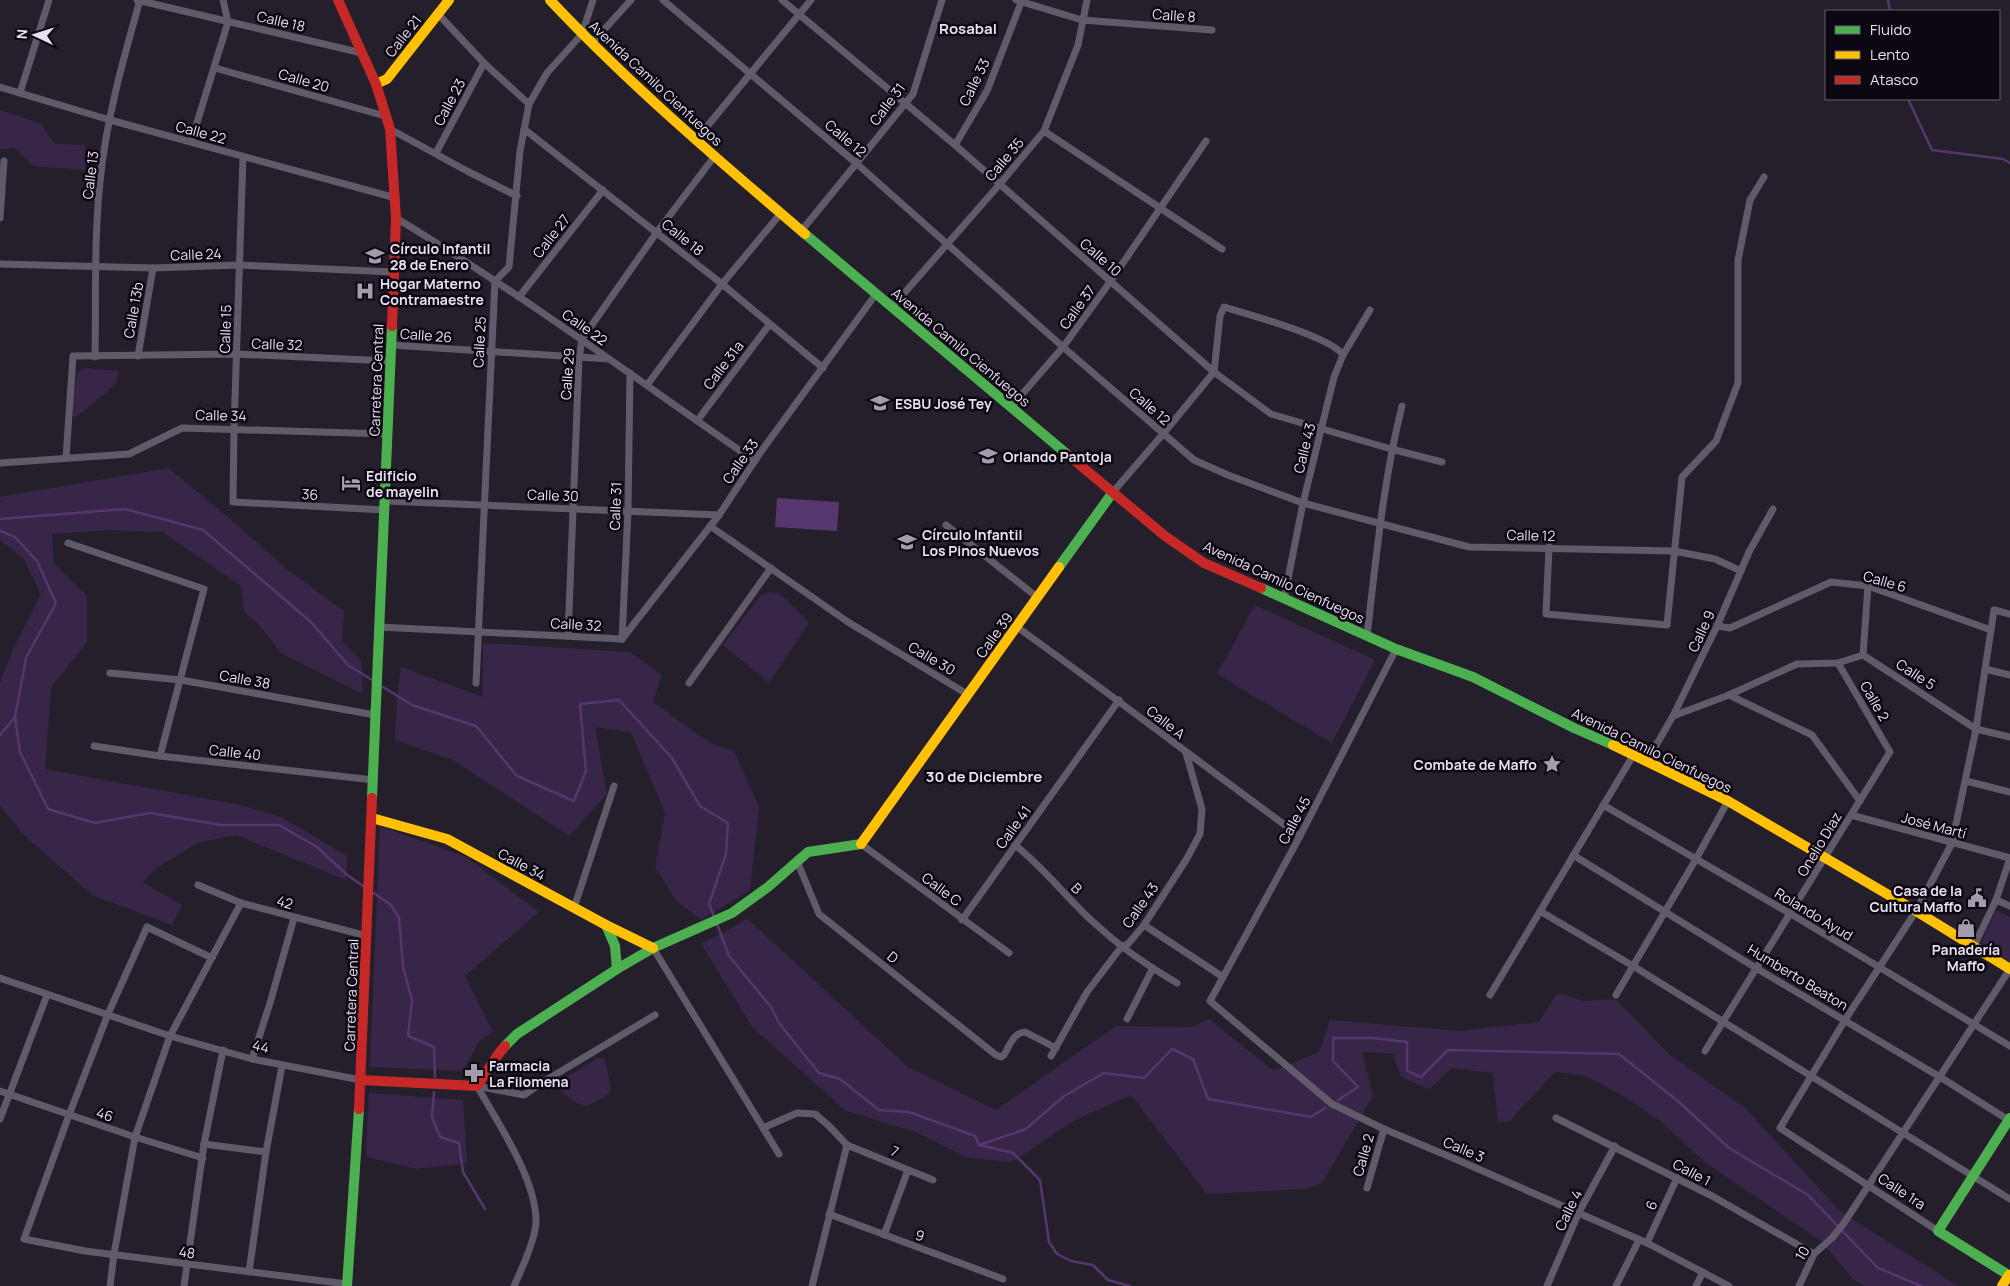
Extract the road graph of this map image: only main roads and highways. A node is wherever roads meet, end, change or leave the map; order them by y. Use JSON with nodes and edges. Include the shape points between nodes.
{"nodes":[{"id":1,"x":338,"y":0,"type":"edge"},
{"id":2,"x":449,"y":0,"type":"edge"},
{"id":3,"x":550,"y":0,"type":"edge"},
{"id":4,"x":376,"y":84,"type":"junction"},
{"id":5,"x":1112,"y":492,"type":"junction"},
{"id":6,"x":372,"y":818,"type":"junction"},
{"id":7,"x":606,"y":925,"type":"junction"},
{"id":8,"x":653,"y":948,"type":"junction"},
{"id":9,"x":617,"y":969,"type":"junction"},
{"id":10,"x":2010,"y":969,"type":"edge"},
{"id":11,"x":361,"y":1080,"type":"junction"},
{"id":12,"x":2010,"y":1120,"type":"edge"},
{"id":13,"x":2010,"y":1275,"type":"edge"},
{"id":14,"x":347,"y":1285,"type":"edge"},
{"id":15,"x":2002,"y":1286,"type":"edge"}],
"edges":[{"from":1,"to":4,"type":"main road","name":"Carretera Central"},
{"from":2,"to":4,"type":"main road","name":"Calle 21","via":[[387,79]]},
{"from":3,"to":5,"type":"main road","name":"Avenida Camilo Cienfuegos","via":[[592,44],[714,157]]},
{"from":4,"to":6,"type":"main road","name":"Carretera Central","via":[[390,129],[396,218]]},
{"from":5,"to":8,"type":"main road","name":"Calle 39","via":[[861,844],[808,852],[732,913]]},
{"from":5,"to":10,"type":"main road","name":"Avenida Camilo Cienfuegos","via":[[1204,563],[1396,649],[1473,677],[1728,801]]},
{"from":6,"to":7,"type":"main road","name":"Calle 34","via":[[447,839]]},
{"from":6,"to":11,"type":"main road","name":"Carretera Central"},
{"from":7,"to":8,"type":"main road","name":"Calle 34"},
{"from":7,"to":9,"type":"main road","via":[[614,940]]},
{"from":8,"to":9,"type":"main road"},
{"from":9,"to":11,"type":"main road","name":"44","via":[[517,1034],[496,1056],[477,1086]]},
{"from":11,"to":14,"type":"main road","name":"Carretera Central"},
{"from":12,"to":13,"type":"main road","name":"Calle 1ra","via":[[1938,1231]]},
{"from":13,"to":15,"type":"main road"}]}
